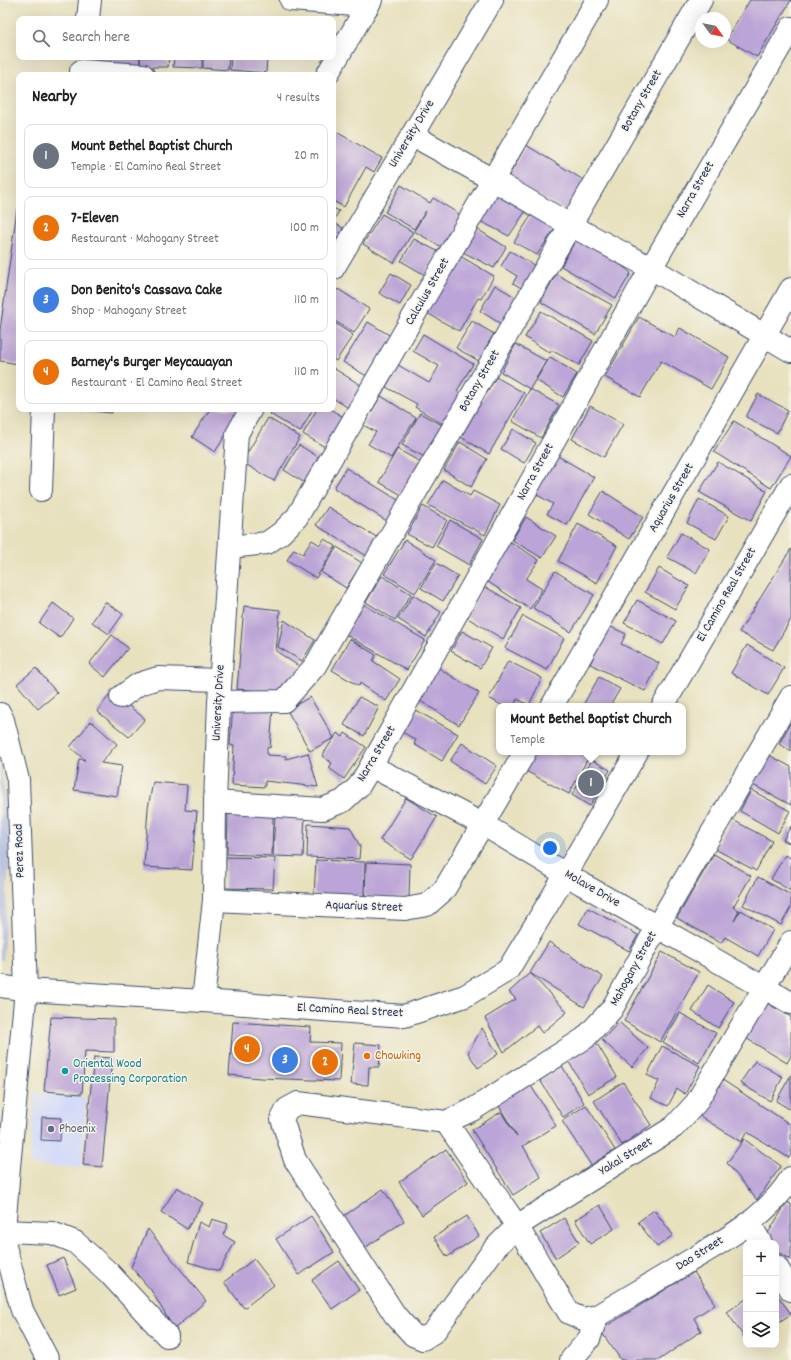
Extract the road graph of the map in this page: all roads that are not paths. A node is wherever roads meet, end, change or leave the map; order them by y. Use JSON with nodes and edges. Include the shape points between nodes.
{"nodes":[{"id":1,"x":90,"y":0,"type":"edge"},
{"id":2,"x":291,"y":0,"type":"edge"},
{"id":3,"x":492,"y":0,"type":"edge"},
{"id":4,"x":597,"y":0,"type":"edge"},
{"id":5,"x":701,"y":0,"type":"edge"},
{"id":6,"x":370,"y":3,"type":"edge"},
{"id":7,"x":88,"y":16,"type":"edge"},
{"id":8,"x":791,"y":28,"type":"edge"},
{"id":9,"x":336,"y":60,"type":"edge"},
{"id":10,"x":336,"y":60,"type":"edge"},
{"id":11,"x":82,"y":68,"type":"edge"},
{"id":12,"x":117,"y":72,"type":"edge"},
{"id":13,"x":329,"y":72,"type":"edge"},
{"id":14,"x":412,"y":135,"type":"junction"},
{"id":15,"x":493,"y":180,"type":"junction"},
{"id":16,"x":570,"y":225,"type":"junction"},
{"id":17,"x":336,"y":264,"type":"edge"},
{"id":18,"x":651,"y":268,"type":"junction"},
{"id":19,"x":791,"y":289,"type":"edge"},
{"id":20,"x":765,"y":335,"type":"junction"},
{"id":21,"x":791,"y":351,"type":"edge"},
{"id":22,"x":44,"y":412,"type":"edge"},
{"id":23,"x":249,"y":412,"type":"edge"},
{"id":24,"x":791,"y":485,"type":"edge"},
{"id":25,"x":40,"y":490,"type":"dead end"},
{"id":26,"x":230,"y":547,"type":"junction"},
{"id":27,"x":220,"y":680,"type":"junction"},
{"id":28,"x":121,"y":696,"type":"dead end"},
{"id":29,"x":791,"y":697,"type":"edge"},
{"id":30,"x":219,"y":702,"type":"junction"},
{"id":31,"x":554,"y":703,"type":"edge"},
{"id":32,"x":665,"y":703,"type":"edge"},
{"id":33,"x":0,"y":714,"type":"edge"},
{"id":34,"x":523,"y":755,"type":"edge"},
{"id":35,"x":635,"y":755,"type":"edge"},
{"id":36,"x":371,"y":766,"type":"junction"},
{"id":37,"x":215,"y":802,"type":"junction"},
{"id":38,"x":484,"y":825,"type":"junction"},
{"id":39,"x":566,"y":874,"type":"junction"},
{"id":40,"x":214,"y":900,"type":"junction"},
{"id":41,"x":657,"y":927,"type":"junction"},
{"id":42,"x":791,"y":942,"type":"edge"},
{"id":43,"x":0,"y":986,"type":"edge"},
{"id":44,"x":764,"y":987,"type":"junction"},
{"id":45,"x":26,"y":990,"type":"junction"},
{"id":46,"x":203,"y":1001,"type":"junction"},
{"id":47,"x":791,"y":1003,"type":"edge"},
{"id":48,"x":446,"y":1122,"type":"junction"},
{"id":49,"x":791,"y":1178,"type":"edge"},
{"id":50,"x":749,"y":1224,"type":"junction"},
{"id":51,"x":517,"y":1226,"type":"junction"},
{"id":52,"x":4,"y":1231,"type":"junction"},
{"id":53,"x":759,"y":1240,"type":"edge"},
{"id":54,"x":779,"y":1271,"type":"edge"},
{"id":55,"x":791,"y":1290,"type":"edge"},
{"id":56,"x":597,"y":1316,"type":"junction"},
{"id":57,"x":167,"y":1336,"type":"dead end"},
{"id":58,"x":48,"y":1360,"type":"edge"},
{"id":59,"x":572,"y":1360,"type":"edge"}],
"edges":[{"from":1,"to":7,"type":"street"},
{"from":2,"to":6,"type":"street"},
{"from":3,"to":14,"type":"street","name":"University Drive"},
{"from":4,"to":15,"type":"street","name":"Calculus Street"},
{"from":5,"to":16,"type":"street","name":"Botany Street"},
{"from":6,"to":10,"type":"street"},
{"from":8,"to":18,"type":"street","name":"Narra Street"},
{"from":9,"to":13,"type":"street"},
{"from":11,"to":12,"type":"street"},
{"from":14,"to":15,"type":"street"},
{"from":14,"to":17,"type":"street","name":"University Drive"},
{"from":15,"to":16,"type":"street"},
{"from":15,"to":26,"type":"street","name":"Calculus Street","via":[[297,517],[267,543]]},
{"from":16,"to":18,"type":"street"},
{"from":16,"to":30,"type":"street","name":"Botany Street","via":[[315,666],[284,701]]},
{"from":18,"to":20,"type":"street"},
{"from":18,"to":36,"type":"street","name":"Narra Street"},
{"from":19,"to":20,"type":"street","name":"Aquarius Street"},
{"from":20,"to":21,"type":"street"},
{"from":20,"to":31,"type":"street","name":"Aquarius Street"},
{"from":22,"to":25,"type":"street"},
{"from":23,"to":26,"type":"street","name":"University Drive","via":[[237,434]]},
{"from":24,"to":32,"type":"street","name":"El Camino Real Street"},
{"from":26,"to":27,"type":"street","name":"University Drive"},
{"from":27,"to":28,"type":"street","via":[[158,678],[139,684]]},
{"from":27,"to":30,"type":"street","name":"University Drive"},
{"from":29,"to":41,"type":"street","name":"Mahogany Street"},
{"from":30,"to":37,"type":"street","name":"University Drive"},
{"from":33,"to":45,"type":"street","name":"Perez Road","via":[[18,780]]},
{"from":34,"to":38,"type":"street","name":"Aquarius Street"},
{"from":35,"to":39,"type":"street","name":"El Camino Real Street"},
{"from":36,"to":37,"type":"street","name":"Narra Street","via":[[359,786],[343,801],[323,809]]},
{"from":36,"to":38,"type":"street","name":"Molave Drive"},
{"from":37,"to":40,"type":"street","name":"University Drive"},
{"from":38,"to":39,"type":"street","name":"Molave Drive"},
{"from":38,"to":40,"type":"street","name":"Aquarius Street","via":[[444,890],[426,905],[405,909]]},
{"from":39,"to":41,"type":"street","name":"Molave Drive"},
{"from":39,"to":46,"type":"street","name":"El Camino Real Street","via":[[508,970],[465,996],[404,1016]]},
{"from":40,"to":46,"type":"street","name":"University Drive"},
{"from":41,"to":44,"type":"street","name":"Molave Drive"},
{"from":41,"to":48,"type":"street","name":"Mahogany Street","via":[[612,1009],[585,1038],[472,1110]]},
{"from":42,"to":44,"type":"street","name":"Yakal Street"},
{"from":43,"to":45,"type":"street","name":"El Camino Real Street"},
{"from":44,"to":47,"type":"street","name":"Molave Drive"},
{"from":44,"to":51,"type":"street","name":"Yakal Street","via":[[696,1103],[674,1127]]},
{"from":45,"to":46,"type":"street","name":"El Camino Real Street"},
{"from":45,"to":52,"type":"street","name":"Perez Road"},
{"from":48,"to":51,"type":"street"},
{"from":48,"to":51,"type":"street","name":"Yakal Street","via":[[298,1103],[287,1108],[282,1119],[295,1160],[395,1315],[413,1335],[423,1339],[434,1332],[494,1249]]},
{"from":49,"to":50,"type":"street","name":"Dao Street","via":[[783,1191]]},
{"from":50,"to":53,"type":"street"},
{"from":50,"to":56,"type":"street","name":"Dao Street"},
{"from":51,"to":56,"type":"street","via":[[569,1313],[583,1319]]},
{"from":52,"to":57,"type":"street","via":[[52,1233],[75,1242],[109,1273]]},
{"from":52,"to":58,"type":"street","name":"Perez Road","via":[[5,1246],[22,1310]]},
{"from":54,"to":55,"type":"street"},
{"from":56,"to":59,"type":"street","via":[[589,1339]]}]}
